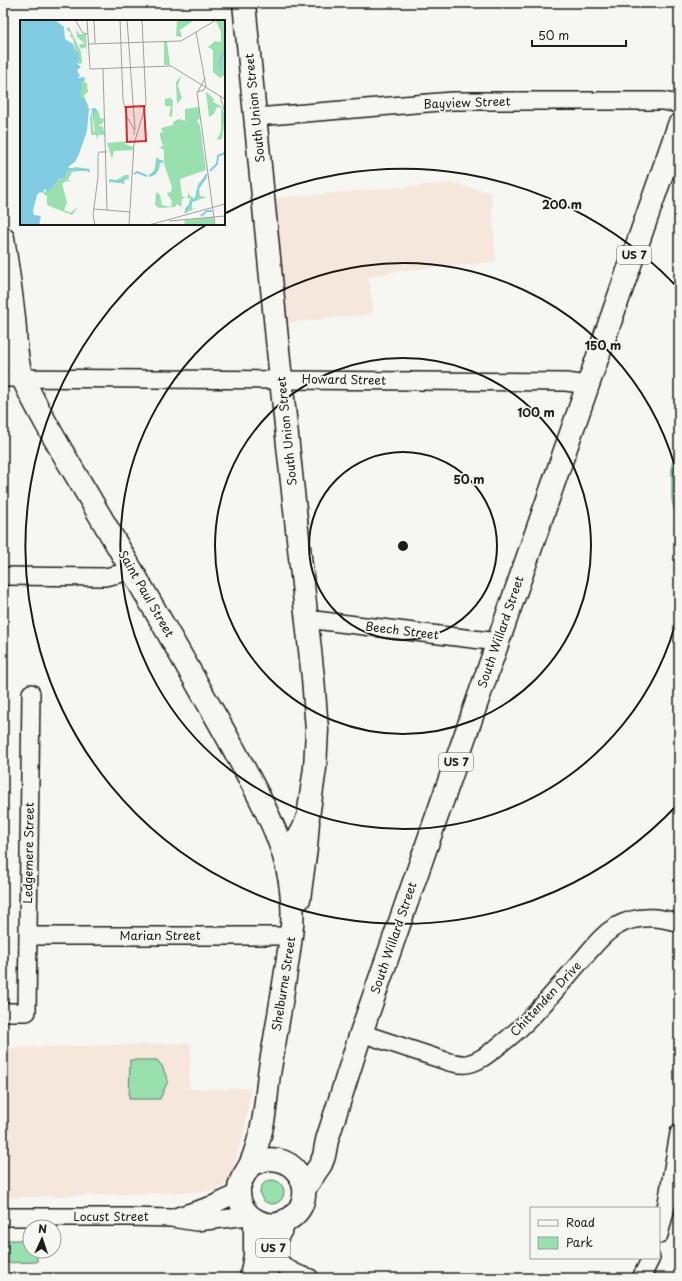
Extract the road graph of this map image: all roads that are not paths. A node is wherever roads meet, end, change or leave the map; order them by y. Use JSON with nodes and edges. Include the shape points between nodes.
{"nodes":[{"id":1,"x":244,"y":3,"type":"edge"},
{"id":2,"x":679,"y":104,"type":"edge"},
{"id":3,"x":256,"y":117,"type":"junction"},
{"id":4,"x":679,"y":125,"type":"edge"},
{"id":5,"x":3,"y":238,"type":"edge"},
{"id":6,"x":3,"y":346,"type":"edge"},
{"id":7,"x":12,"y":378,"type":"edge"},
{"id":8,"x":281,"y":380,"type":"junction"},
{"id":9,"x":588,"y":385,"type":"junction"},
{"id":10,"x":132,"y":571,"type":"junction"},
{"id":11,"x":3,"y":576,"type":"edge"},
{"id":12,"x":306,"y":619,"type":"junction"},
{"id":13,"x":498,"y":642,"type":"junction"},
{"id":14,"x":31,"y":693,"type":"dead end"},
{"id":15,"x":308,"y":817,"type":"junction"},
{"id":16,"x":282,"y":847,"type":"junction"},
{"id":17,"x":679,"y":923,"type":"edge"},
{"id":18,"x":292,"y":931,"type":"junction"},
{"id":19,"x":28,"y":936,"type":"junction"},
{"id":20,"x":3,"y":1012,"type":"edge"},
{"id":21,"x":361,"y":1033,"type":"junction"},
{"id":22,"x":263,"y":1121,"type":"junction"},
{"id":23,"x":679,"y":1133,"type":"edge"},
{"id":24,"x":327,"y":1140,"type":"junction"},
{"id":25,"x":283,"y":1162,"type":"junction"},
{"id":26,"x":250,"y":1166,"type":"junction"},
{"id":27,"x":304,"y":1189,"type":"junction"},
{"id":28,"x":239,"y":1190,"type":"junction"},
{"id":29,"x":3,"y":1217,"type":"edge"},
{"id":30,"x":172,"y":1218,"type":"junction"},
{"id":31,"x":252,"y":1218,"type":"junction"},
{"id":32,"x":286,"y":1220,"type":"junction"},
{"id":33,"x":660,"y":1231,"type":"edge"},
{"id":34,"x":271,"y":1252,"type":"junction"},
{"id":35,"x":650,"y":1259,"type":"edge"},
{"id":36,"x":257,"y":1278,"type":"edge"},
{"id":37,"x":310,"y":1278,"type":"edge"},
{"id":38,"x":641,"y":1278,"type":"edge"}],
"edges":[{"from":1,"to":3,"type":"main road","name":"South Union Street"},
{"from":2,"to":3,"type":"street","name":"Bayview Street","via":[[663,101],[452,101]]},
{"from":3,"to":8,"type":"main road","name":"South Union Street"},
{"from":4,"to":9,"type":"main road","name":"South Willard Street","number":"US 7"},
{"from":5,"to":7,"type":"main road","via":[[18,363]]},
{"from":6,"to":7,"type":"street","name":"Saint Paul Street"},
{"from":7,"to":8,"type":"street","name":"Howard Street"},
{"from":7,"to":10,"type":"main road","name":"Saint Paul Street","via":[[44,419]]},
{"from":8,"to":9,"type":"street","name":"Howard Street","via":[[566,382]]},
{"from":8,"to":12,"type":"main road","name":"South Union Street"},
{"from":9,"to":13,"type":"main road","name":"South Willard Street","number":"US 7"},
{"from":10,"to":11,"type":"street","via":[[105,577]]},
{"from":10,"to":16,"type":"main road","name":"Saint Paul Street","via":[[258,794]]},
{"from":12,"to":13,"type":"street","name":"Beech Street"},
{"from":12,"to":15,"type":"main road","name":"South Union Street","via":[[317,730]]},
{"from":13,"to":21,"type":"main road","name":"South Willard Street","number":"US 7"},
{"from":14,"to":19,"type":"street","name":"Ledgemere Street"},
{"from":15,"to":16,"type":"main road","name":"South Union Street","via":[[298,838]]},
{"from":15,"to":18,"type":"main road","via":[[300,894]]},
{"from":16,"to":18,"type":"main road","name":"Shelburne Street","via":[[292,899]]},
{"from":17,"to":21,"type":"street","name":"Chittenden Drive","via":[[641,918],[614,927],[520,1028],[491,1052],[473,1062],[449,1062]]},
{"from":18,"to":19,"type":"street","name":"Marian Street"},
{"from":18,"to":22,"type":"main road","name":"Shelburne Street"},
{"from":19,"to":20,"type":"street","name":"Ledgemere Street","via":[[27,1012]]},
{"from":21,"to":24,"type":"main road","name":"South Willard Street","number":"US 7"},
{"from":22,"to":25,"type":"main road","name":"Shelburne Street"},
{"from":22,"to":26,"type":"main road","name":"Shelburne Street"},
{"from":23,"to":33,"type":"street"},
{"from":24,"to":25,"type":"main road","via":[[310,1155],[298,1161]]},
{"from":24,"to":27,"type":"main road","name":"South Willard Street","number":"US 7","via":[[321,1164]]},
{"from":25,"to":26,"type":"main road","via":[[264,1159]]},
{"from":25,"to":27,"type":"main road","name":"Shelburne Street","via":[[295,1169]]},
{"from":26,"to":28,"type":"main road","name":"Shelburne Street","via":[[241,1180]]},
{"from":27,"to":32,"type":"main road","via":[[302,1204],[298,1211]]},
{"from":28,"to":30,"type":"street","name":"Locust Street","via":[[219,1203]]},
{"from":28,"to":31,"type":"main road","via":[[241,1204]]},
{"from":29,"to":30,"type":"street","name":"Locust Street"},
{"from":30,"to":31,"type":"street","name":"Locust Street","via":[[196,1222]]},
{"from":31,"to":32,"type":"main road","via":[[271,1224]]},
{"from":31,"to":36,"type":"main road","number":"US 7"},
{"from":32,"to":34,"type":"main road","number":"US 7"},
{"from":34,"to":36,"type":"main road","number":"US 7"},
{"from":34,"to":37,"type":"street","via":[[288,1269]]},
{"from":35,"to":38,"type":"street"}]}
